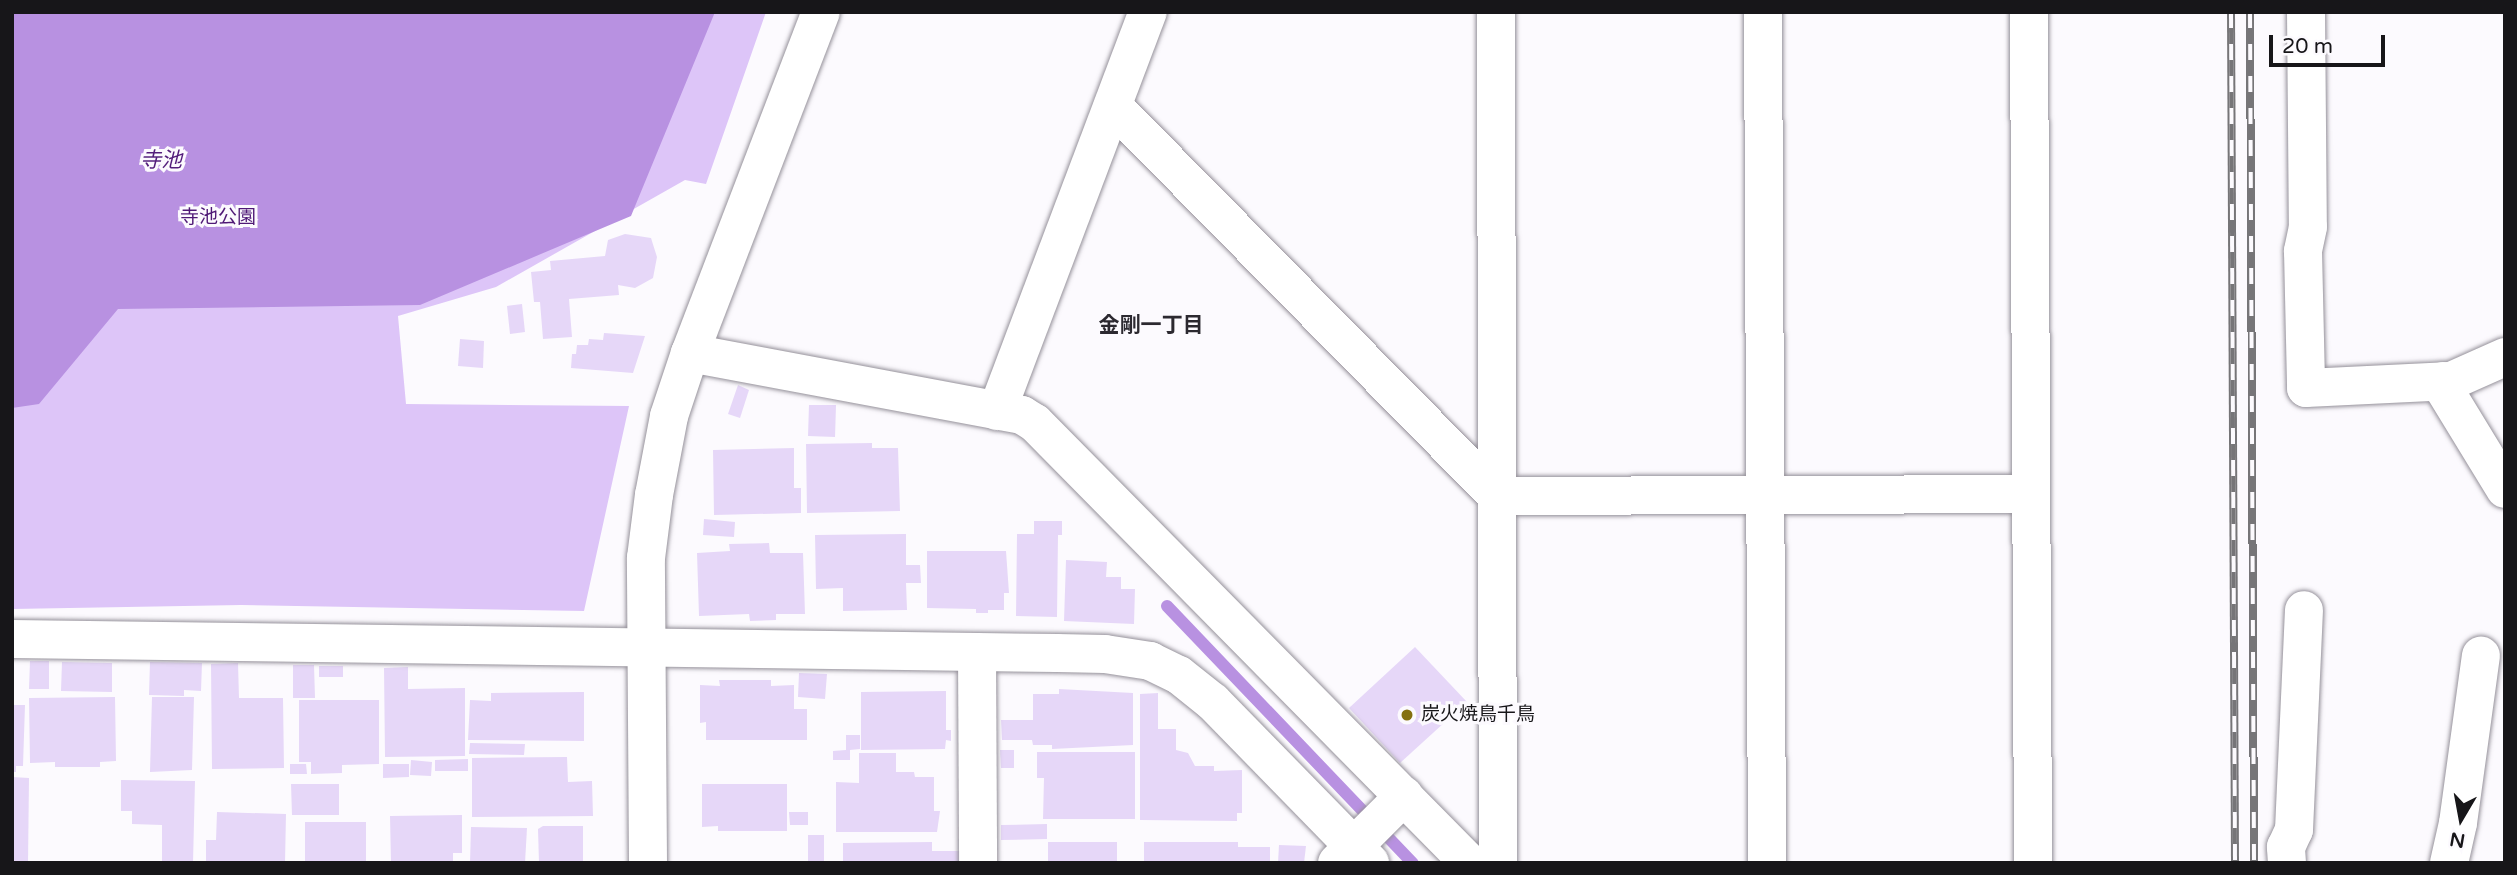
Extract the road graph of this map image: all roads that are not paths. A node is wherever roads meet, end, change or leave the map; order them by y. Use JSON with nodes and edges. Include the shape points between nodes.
{"nodes":[{"id":1,"x":821,"y":12,"type":"edge"},
{"id":2,"x":1148,"y":12,"type":"edge"},
{"id":3,"x":1496,"y":12,"type":"edge"},
{"id":4,"x":1763,"y":12,"type":"edge"},
{"id":5,"x":2029,"y":12,"type":"edge"},
{"id":6,"x":2306,"y":12,"type":"edge"},
{"id":7,"x":1113,"y":106,"type":"junction"},
{"id":8,"x":690,"y":354,"type":"junction"},
{"id":9,"x":2505,"y":357,"type":"edge"},
{"id":10,"x":2443,"y":382,"type":"junction"},
{"id":11,"x":998,"y":411,"type":"junction"},
{"id":12,"x":2505,"y":489,"type":"edge"},
{"id":13,"x":2031,"y":494,"type":"junction"},
{"id":14,"x":1765,"y":495,"type":"junction"},
{"id":15,"x":1497,"y":496,"type":"junction"},
{"id":16,"x":2304,"y":610,"type":"dead end"},
{"id":17,"x":12,"y":639,"type":"edge"},
{"id":18,"x":647,"y":647,"type":"junction"},
{"id":19,"x":977,"y":652,"type":"junction"},
{"id":20,"x":2481,"y":656,"type":"dead end"},
{"id":21,"x":1370,"y":835,"type":"edge"},
{"id":22,"x":648,"y":863,"type":"edge"},
{"id":23,"x":978,"y":863,"type":"edge"},
{"id":24,"x":1469,"y":863,"type":"edge"},
{"id":25,"x":1498,"y":863,"type":"edge"},
{"id":26,"x":1767,"y":863,"type":"edge"},
{"id":27,"x":2033,"y":863,"type":"edge"},
{"id":28,"x":2287,"y":863,"type":"edge"},
{"id":29,"x":2449,"y":863,"type":"edge"}],
"edges":[{"from":1,"to":8,"type":"street"},
{"from":2,"to":7,"type":"street"},
{"from":3,"to":15,"type":"street"},
{"from":4,"to":14,"type":"street"},
{"from":5,"to":13,"type":"street"},
{"from":6,"to":10,"type":"street","via":[[2306,388]]},
{"from":7,"to":11,"type":"street"},
{"from":7,"to":15,"type":"street"},
{"from":8,"to":11,"type":"street"},
{"from":8,"to":18,"type":"street","via":[[669,416],[654,495],[646,558]]},
{"from":9,"to":10,"type":"street"},
{"from":10,"to":12,"type":"street"},
{"from":11,"to":21,"type":"street","via":[[1022,415],[1035,424]]},
{"from":13,"to":14,"type":"street"},
{"from":13,"to":27,"type":"street"},
{"from":14,"to":15,"type":"street"},
{"from":14,"to":26,"type":"street"},
{"from":15,"to":25,"type":"street"},
{"from":16,"to":28,"type":"street","via":[[2294,830],[2286,847]]},
{"from":17,"to":18,"type":"street"},
{"from":18,"to":19,"type":"street"},
{"from":18,"to":22,"type":"street"},
{"from":19,"to":21,"type":"street","via":[[1105,654],[1150,661],[1179,675]]},
{"from":19,"to":23,"type":"street"},
{"from":20,"to":29,"type":"street"},
{"from":21,"to":24,"type":"street"}]}
